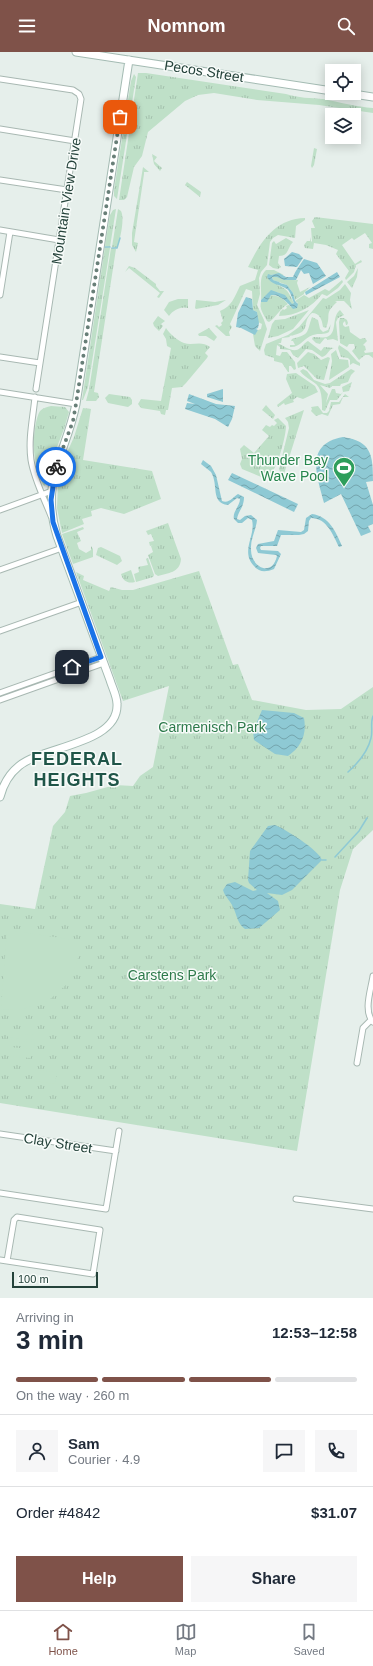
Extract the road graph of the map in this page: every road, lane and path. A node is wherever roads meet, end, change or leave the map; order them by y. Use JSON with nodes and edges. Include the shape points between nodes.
{"nodes":[{"id":1,"x":76,"y":52,"type":"edge"},
{"id":2,"x":129,"y":60,"type":"junction"},
{"id":3,"x":0,"y":79,"type":"edge"},
{"id":4,"x":325,"y":90,"type":"edge"},
{"id":5,"x":361,"y":95,"type":"edge"},
{"id":6,"x":373,"y":97,"type":"edge"},
{"id":7,"x":0,"y":129,"type":"edge"},
{"id":8,"x":75,"y":141,"type":"junction"},
{"id":9,"x":0,"y":180,"type":"edge"},
{"id":10,"x":68,"y":190,"type":"junction"},
{"id":11,"x":0,"y":230,"type":"edge"},
{"id":12,"x":10,"y":232,"type":"junction"},
{"id":13,"x":59,"y":240,"type":"junction"},
{"id":14,"x":0,"y":295,"type":"edge"},
{"id":15,"x":0,"y":357,"type":"edge"},
{"id":16,"x":40,"y":363,"type":"junction"},
{"id":17,"x":36,"y":389,"type":"dead end"},
{"id":18,"x":0,"y":392,"type":"edge"},
{"id":19,"x":36,"y":397,"type":"junction"},
{"id":20,"x":76,"y":404,"type":"junction"},
{"id":21,"x":52,"y":491,"type":"junction"},
{"id":22,"x":43,"y":494,"type":"junction"},
{"id":23,"x":0,"y":510,"type":"edge"},
{"id":24,"x":53,"y":522,"type":"junction"},
{"id":25,"x":62,"y":548,"type":"junction"},
{"id":26,"x":0,"y":570,"type":"edge"},
{"id":27,"x":82,"y":602,"type":"junction"},
{"id":28,"x":0,"y":631,"type":"edge"},
{"id":29,"x":102,"y":660,"type":"junction"},
{"id":30,"x":0,"y":693,"type":"edge"},
{"id":31,"x":0,"y":700,"type":"edge"},
{"id":32,"x":1,"y":789,"type":"edge"},
{"id":33,"x":0,"y":797,"type":"edge"},
{"id":34,"x":373,"y":976,"type":"edge"},
{"id":35,"x":372,"y":1021,"type":"edge"},
{"id":36,"x":358,"y":1063,"type":"dead end"},
{"id":37,"x":119,"y":1131,"type":"dead end"},
{"id":38,"x":0,"y":1134,"type":"edge"},
{"id":39,"x":116,"y":1152,"type":"junction"},
{"id":40,"x":0,"y":1193,"type":"edge"},
{"id":41,"x":296,"y":1199,"type":"dead end"},
{"id":42,"x":373,"y":1209,"type":"edge"},
{"id":43,"x":0,"y":1260,"type":"edge"},
{"id":44,"x":7,"y":1261,"type":"junction"}],
"edges":[{"from":1,"to":2,"type":"street","name":"Pecos Street"},
{"from":2,"to":4,"type":"street","name":"Pecos Street"},
{"from":2,"to":20,"type":"street"},
{"from":3,"to":8,"type":"street","name":"Mountain View Drive","via":[[75,91],[82,100]]},
{"from":5,"to":6,"type":"street"},
{"from":7,"to":8,"type":"street"},
{"from":8,"to":10,"type":"street","name":"Mountain View Drive"},
{"from":9,"to":10,"type":"street"},
{"from":10,"to":13,"type":"street","name":"Mountain View Drive"},
{"from":11,"to":12,"type":"street"},
{"from":12,"to":13,"type":"street"},
{"from":12,"to":14,"type":"street"},
{"from":13,"to":16,"type":"street","name":"Mountain View Drive"},
{"from":15,"to":16,"type":"street"},
{"from":16,"to":17,"type":"street","name":"Mountain View Drive"},
{"from":18,"to":19,"type":"street"},
{"from":19,"to":20,"type":"street"},
{"from":19,"to":22,"type":"street","via":[[30,448],[34,471]]},
{"from":20,"to":21,"type":"street","via":[[73,421],[57,464]]},
{"from":21,"to":22,"type":"street"},
{"from":21,"to":24,"type":"street"},
{"from":22,"to":23,"type":"street"},
{"from":22,"to":24,"type":"street"},
{"from":24,"to":25,"type":"street"},
{"from":25,"to":26,"type":"street"},
{"from":25,"to":27,"type":"street"},
{"from":27,"to":28,"type":"street"},
{"from":27,"to":29,"type":"street"},
{"from":29,"to":30,"type":"street"},
{"from":29,"to":31,"type":"street"},
{"from":29,"to":32,"type":"street","via":[[117,704],[114,717],[108,726],[94,736],[26,761],[13,771]]},
{"from":32,"to":33,"type":"street"},
{"from":34,"to":35,"type":"street","via":[[368,1006]]},
{"from":35,"to":36,"type":"street","via":[[363,1028]]},
{"from":37,"to":39,"type":"street"},
{"from":38,"to":39,"type":"street","name":"Clay Street"},
{"from":39,"to":40,"type":"street","via":[[106,1209]]},
{"from":41,"to":42,"type":"street"},
{"from":43,"to":44,"type":"street"},
{"from":44,"to":44,"type":"street","via":[[14,1220],[17,1217],[100,1230],[93,1274]]}]}
